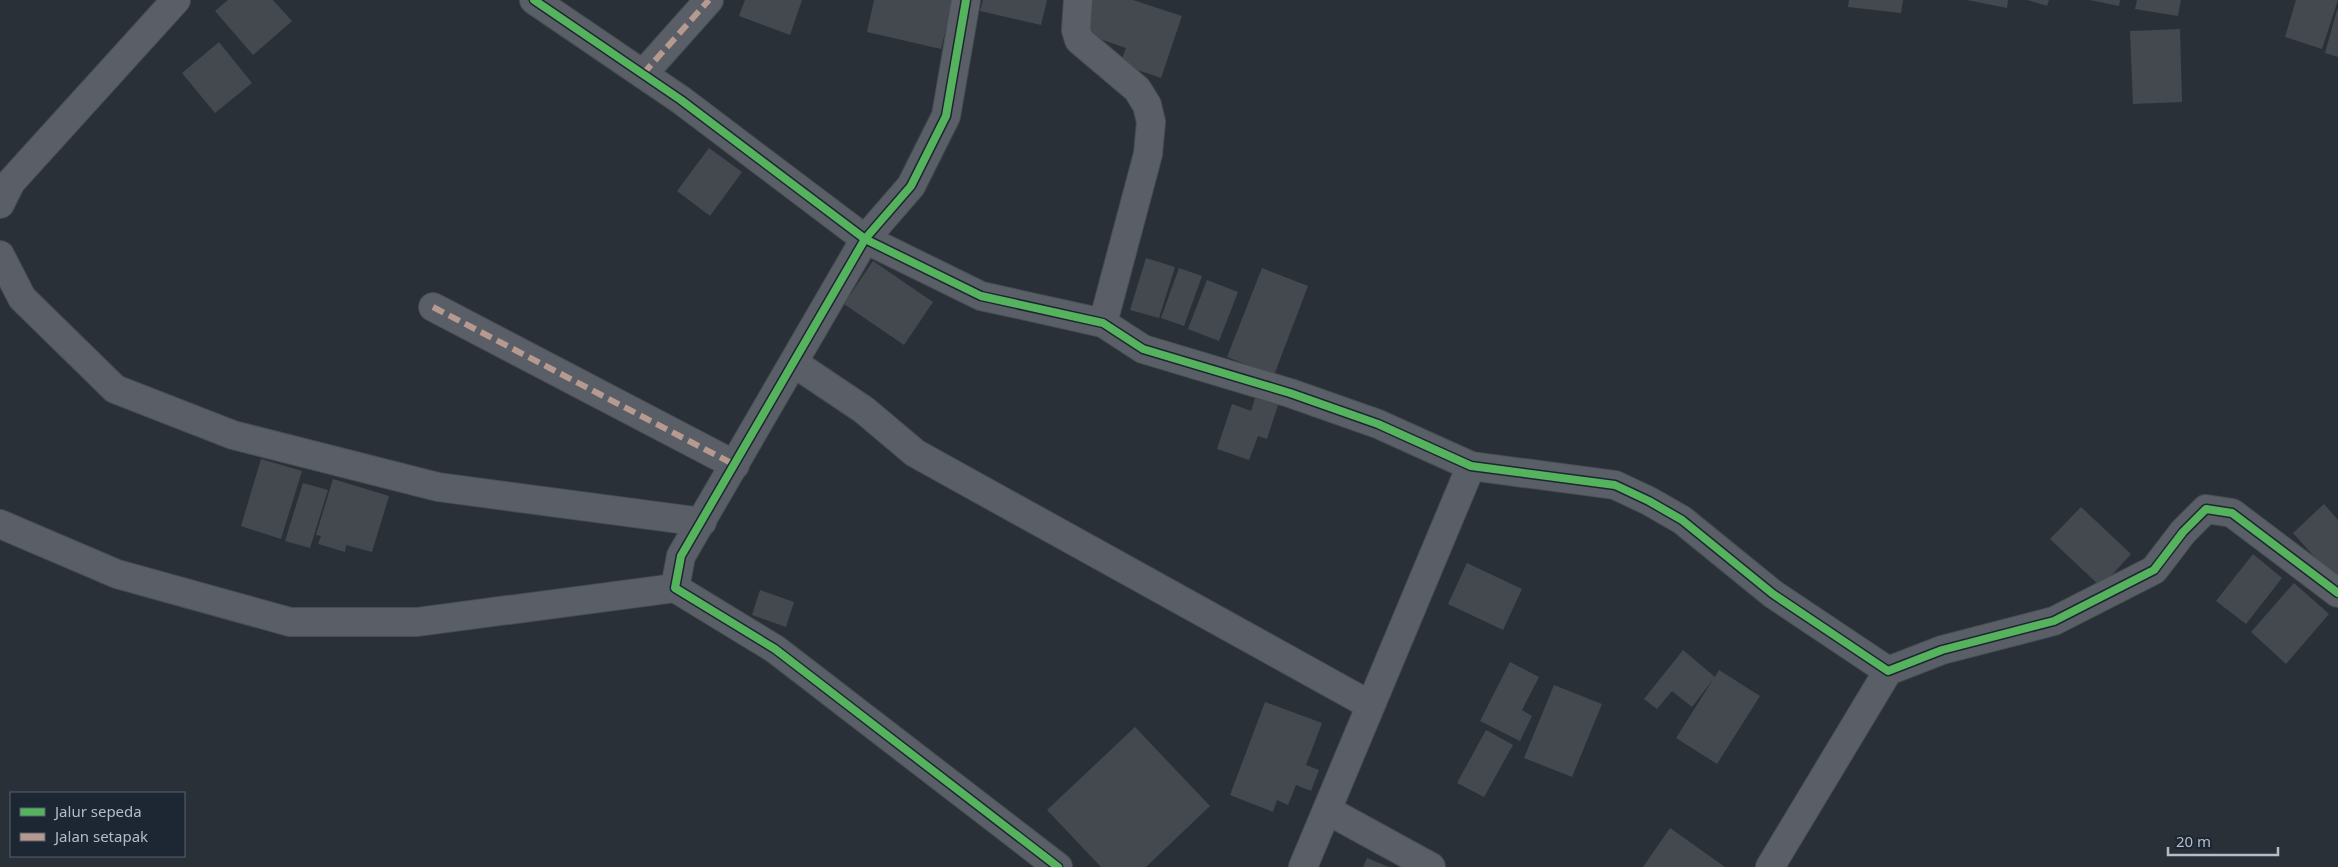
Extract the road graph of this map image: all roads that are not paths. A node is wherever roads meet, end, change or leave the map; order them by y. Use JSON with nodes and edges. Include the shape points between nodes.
{"nodes":[{"id":1,"x":176,"y":0,"type":"edge"},
{"id":2,"x":534,"y":0,"type":"edge"},
{"id":3,"x":709,"y":0,"type":"edge"},
{"id":4,"x":966,"y":0,"type":"edge"},
{"id":5,"x":1078,"y":0,"type":"edge"},
{"id":6,"x":642,"y":74,"type":"junction"},
{"id":7,"x":0,"y":204,"type":"edge"},
{"id":8,"x":865,"y":239,"type":"junction"},
{"id":9,"x":0,"y":255,"type":"edge"},
{"id":10,"x":433,"y":307,"type":"dead end"},
{"id":11,"x":1103,"y":322,"type":"junction"},
{"id":12,"x":794,"y":363,"type":"junction"},
{"id":13,"x":735,"y":465,"type":"junction"},
{"id":14,"x":1472,"y":466,"type":"junction"},
{"id":15,"x":702,"y":522,"type":"junction"},
{"id":16,"x":0,"y":524,"type":"edge"},
{"id":17,"x":675,"y":588,"type":"junction"},
{"id":18,"x":2338,"y":593,"type":"edge"},
{"id":19,"x":1888,"y":671,"type":"junction"},
{"id":20,"x":1370,"y":705,"type":"junction"},
{"id":21,"x":1327,"y":810,"type":"junction"},
{"id":22,"x":1058,"y":867,"type":"edge"},
{"id":23,"x":1303,"y":867,"type":"edge"},
{"id":24,"x":1432,"y":867,"type":"edge"},
{"id":25,"x":1770,"y":867,"type":"edge"}],
"edges":[{"from":1,"to":7,"type":"street","via":[[11,182]]},
{"from":2,"to":6,"type":"street"},
{"from":3,"to":6,"type":"street"},
{"from":4,"to":8,"type":"street","via":[[946,116],[911,186]]},
{"from":5,"to":11,"type":"street","via":[[1076,30],[1079,40],[1137,88],[1147,105],[1151,122],[1148,154]]},
{"from":6,"to":8,"type":"street"},
{"from":8,"to":11,"type":"street","via":[[981,296]]},
{"from":8,"to":12,"type":"street"},
{"from":9,"to":15,"type":"street","via":[[22,298],[115,390],[233,435],[438,487]]},
{"from":10,"to":13,"type":"street"},
{"from":11,"to":14,"type":"street","via":[[1143,349],[1290,392],[1378,424]]},
{"from":12,"to":13,"type":"street"},
{"from":12,"to":20,"type":"street","via":[[864,410],[915,453]]},
{"from":13,"to":15,"type":"street"},
{"from":14,"to":19,"type":"street","via":[[1615,485],[1649,501],[1682,520],[1773,594]]},
{"from":14,"to":20,"type":"street"},
{"from":15,"to":17,"type":"street","via":[[681,556]]},
{"from":16,"to":17,"type":"street","via":[[117,574],[290,622],[416,622]]},
{"from":17,"to":22,"type":"street","via":[[775,649]]},
{"from":18,"to":19,"type":"street","via":[[2232,513],[2206,509],[2183,532],[2154,570],[2054,621],[1942,650]]},
{"from":19,"to":25,"type":"street"},
{"from":20,"to":21,"type":"street"},
{"from":21,"to":23,"type":"street"},
{"from":21,"to":24,"type":"street"}]}
